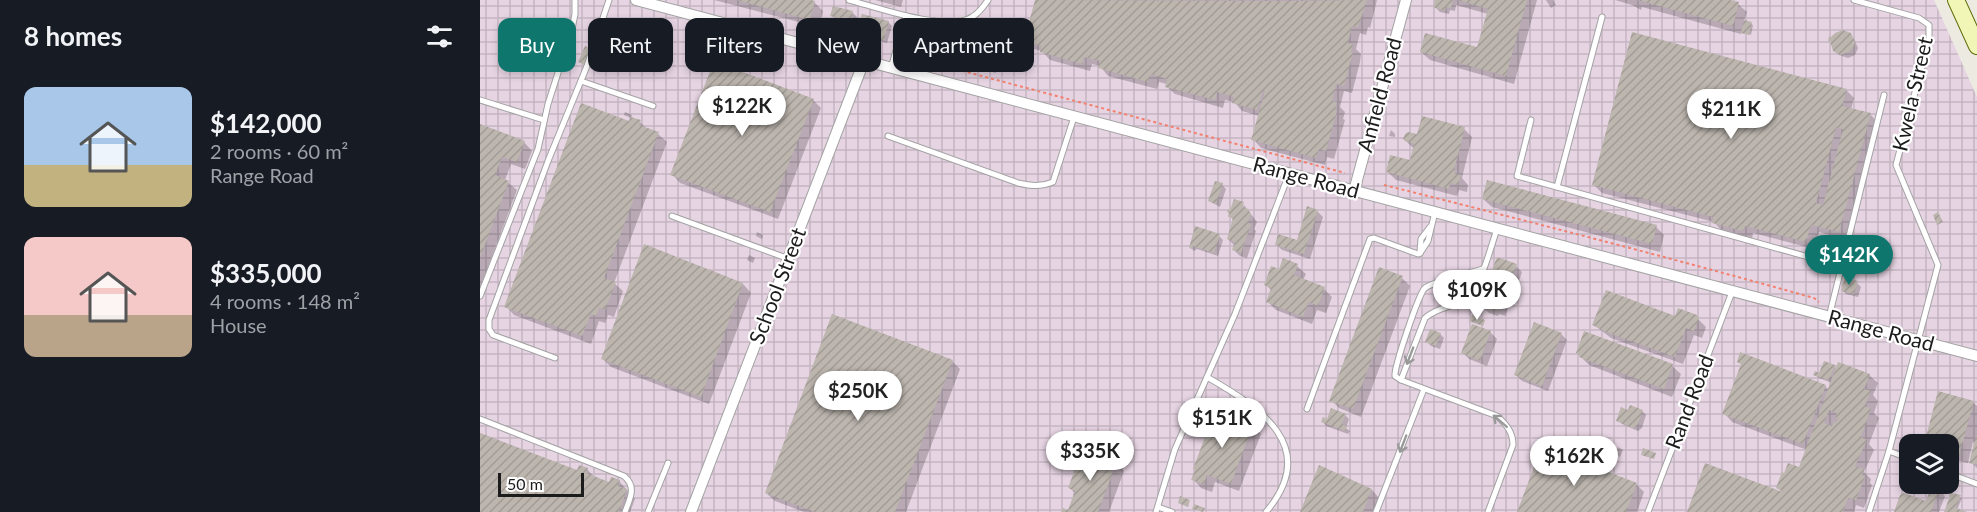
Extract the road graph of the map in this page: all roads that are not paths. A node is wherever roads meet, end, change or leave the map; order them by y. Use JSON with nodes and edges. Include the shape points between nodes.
{"nodes":[{"id":1,"x":575,"y":0,"type":"edge"},
{"id":2,"x":609,"y":0,"type":"edge"},
{"id":3,"x":636,"y":0,"type":"edge"},
{"id":4,"x":849,"y":0,"type":"edge"},
{"id":5,"x":988,"y":0,"type":"edge"},
{"id":6,"x":1406,"y":0,"type":"edge"},
{"id":7,"x":1854,"y":0,"type":"edge"},
{"id":8,"x":1956,"y":0,"type":"edge"},
{"id":9,"x":906,"y":16,"type":"junction"},
{"id":10,"x":1602,"y":17,"type":"dead end"},
{"id":11,"x":917,"y":18,"type":"edge"},
{"id":12,"x":972,"y":18,"type":"edge"},
{"id":13,"x":796,"y":43,"type":"edge"},
{"id":14,"x":1977,"y":46,"type":"edge"},
{"id":15,"x":881,"y":65,"type":"edge"},
{"id":16,"x":891,"y":68,"type":"junction"},
{"id":17,"x":860,"y":72,"type":"edge"},
{"id":18,"x":922,"y":72,"type":"edge"},
{"id":19,"x":921,"y":76,"type":"junction"},
{"id":20,"x":580,"y":81,"type":"junction"},
{"id":21,"x":1884,"y":95,"type":"dead end"},
{"id":22,"x":480,"y":100,"type":"edge"},
{"id":23,"x":653,"y":106,"type":"dead end"},
{"id":24,"x":1074,"y":117,"type":"junction"},
{"id":25,"x":544,"y":120,"type":"junction"},
{"id":26,"x":1531,"y":120,"type":"dead end"},
{"id":27,"x":888,"y":136,"type":"dead end"},
{"id":28,"x":1289,"y":174,"type":"junction"},
{"id":29,"x":1557,"y":187,"type":"junction"},
{"id":30,"x":1354,"y":191,"type":"junction"},
{"id":31,"x":1434,"y":212,"type":"junction"},
{"id":32,"x":672,"y":216,"type":"dead end"},
{"id":33,"x":1497,"y":229,"type":"junction"},
{"id":34,"x":789,"y":258,"type":"junction"},
{"id":35,"x":1841,"y":266,"type":"junction"},
{"id":36,"x":1483,"y":269,"type":"junction"},
{"id":37,"x":1732,"y":292,"type":"junction"},
{"id":38,"x":480,"y":296,"type":"edge"},
{"id":39,"x":1829,"y":317,"type":"junction"},
{"id":40,"x":1918,"y":341,"type":"junction"},
{"id":41,"x":1977,"y":356,"type":"edge"},
{"id":42,"x":555,"y":358,"type":"dead end"},
{"id":43,"x":1207,"y":377,"type":"junction"},
{"id":44,"x":1401,"y":380,"type":"junction"},
{"id":45,"x":1424,"y":389,"type":"junction"},
{"id":46,"x":1307,"y":410,"type":"dead end"},
{"id":47,"x":480,"y":419,"type":"edge"},
{"id":48,"x":1889,"y":451,"type":"junction"},
{"id":49,"x":1899,"y":455,"type":"edge"},
{"id":50,"x":669,"y":463,"type":"dead end"},
{"id":51,"x":1959,"y":477,"type":"edge"},
{"id":52,"x":1977,"y":484,"type":"edge"},
{"id":53,"x":1157,"y":510,"type":"edge"},
{"id":54,"x":625,"y":512,"type":"edge"},
{"id":55,"x":648,"y":512,"type":"edge"},
{"id":56,"x":691,"y":512,"type":"edge"},
{"id":57,"x":1172,"y":512,"type":"edge"},
{"id":58,"x":1266,"y":512,"type":"edge"},
{"id":59,"x":1377,"y":512,"type":"edge"},
{"id":60,"x":1488,"y":512,"type":"edge"},
{"id":61,"x":1648,"y":512,"type":"edge"},
{"id":62,"x":1869,"y":512,"type":"edge"}],
"edges":[{"from":1,"to":25,"type":"lane","via":[[572,29]]},
{"from":2,"to":20,"type":"lane"},
{"from":3,"to":13,"type":"street","name":"Range Road"},
{"from":4,"to":9,"type":"lane"},
{"from":5,"to":12,"type":"lane"},
{"from":6,"to":30,"type":"street","name":"Anfield Road"},
{"from":7,"to":40,"type":"lane","name":"Kwela Street","via":[[1919,18],[1929,25],[1929,39],[1896,165],[1938,265]]},
{"from":8,"to":14,"type":"street"},
{"from":9,"to":11,"type":"lane"},
{"from":9,"to":16,"type":"lane"},
{"from":10,"to":29,"type":"lane"},
{"from":15,"to":16,"type":"street","name":"Range Road"},
{"from":16,"to":19,"type":"street","name":"Range Road"},
{"from":17,"to":34,"type":"street","name":"School Street"},
{"from":18,"to":19,"type":"lane"},
{"from":19,"to":24,"type":"street","name":"Range Road"},
{"from":20,"to":23,"type":"lane"},
{"from":20,"to":42,"type":"lane","via":[[489,320],[493,335]]},
{"from":21,"to":35,"type":"lane"},
{"from":22,"to":25,"type":"lane"},
{"from":24,"to":27,"type":"lane","via":[[1053,182],[1046,185],[1018,183]]},
{"from":24,"to":28,"type":"street","name":"Range Road"},
{"from":25,"to":38,"type":"lane","via":[[538,149]]},
{"from":26,"to":29,"type":"lane","via":[[1517,176]]},
{"from":28,"to":30,"type":"street","name":"Range Road"},
{"from":28,"to":43,"type":"lane"},
{"from":29,"to":35,"type":"lane"},
{"from":30,"to":31,"type":"street","name":"Range Road"},
{"from":31,"to":33,"type":"street","name":"Range Road"},
{"from":31,"to":46,"type":"lane","via":[[1418,254],[1370,239]]},
{"from":32,"to":34,"type":"lane"},
{"from":33,"to":36,"type":"lane"},
{"from":33,"to":37,"type":"street","name":"Range Road"},
{"from":34,"to":56,"type":"street","name":"School Street"},
{"from":35,"to":39,"type":"lane"},
{"from":36,"to":44,"type":"lane","one_way":true,"via":[[1467,298],[1425,318]]},
{"from":36,"to":44,"type":"lane","via":[[1423,290],[1395,369],[1395,376]]},
{"from":37,"to":39,"type":"street","name":"Range Road"},
{"from":37,"to":61,"type":"lane","name":"Rand Road"},
{"from":39,"to":40,"type":"street","name":"Range Road"},
{"from":40,"to":41,"type":"street","name":"Range Road"},
{"from":40,"to":48,"type":"lane"},
{"from":43,"to":53,"type":"lane","via":[[1175,449]]},
{"from":43,"to":58,"type":"lane","via":[[1259,410],[1277,429],[1286,448],[1289,463],[1285,482]]},
{"from":44,"to":45,"type":"lane"},
{"from":45,"to":59,"type":"lane","one_way":true},
{"from":60,"to":45,"type":"lane","one_way":true,"via":[[1513,437],[1497,416]]},
{"from":47,"to":54,"type":"lane","via":[[624,476],[632,489]]},
{"from":48,"to":49,"type":"lane"},
{"from":48,"to":62,"type":"lane"},
{"from":50,"to":55,"type":"lane"},
{"from":51,"to":52,"type":"lane"},
{"from":53,"to":57,"type":"lane"}]}
